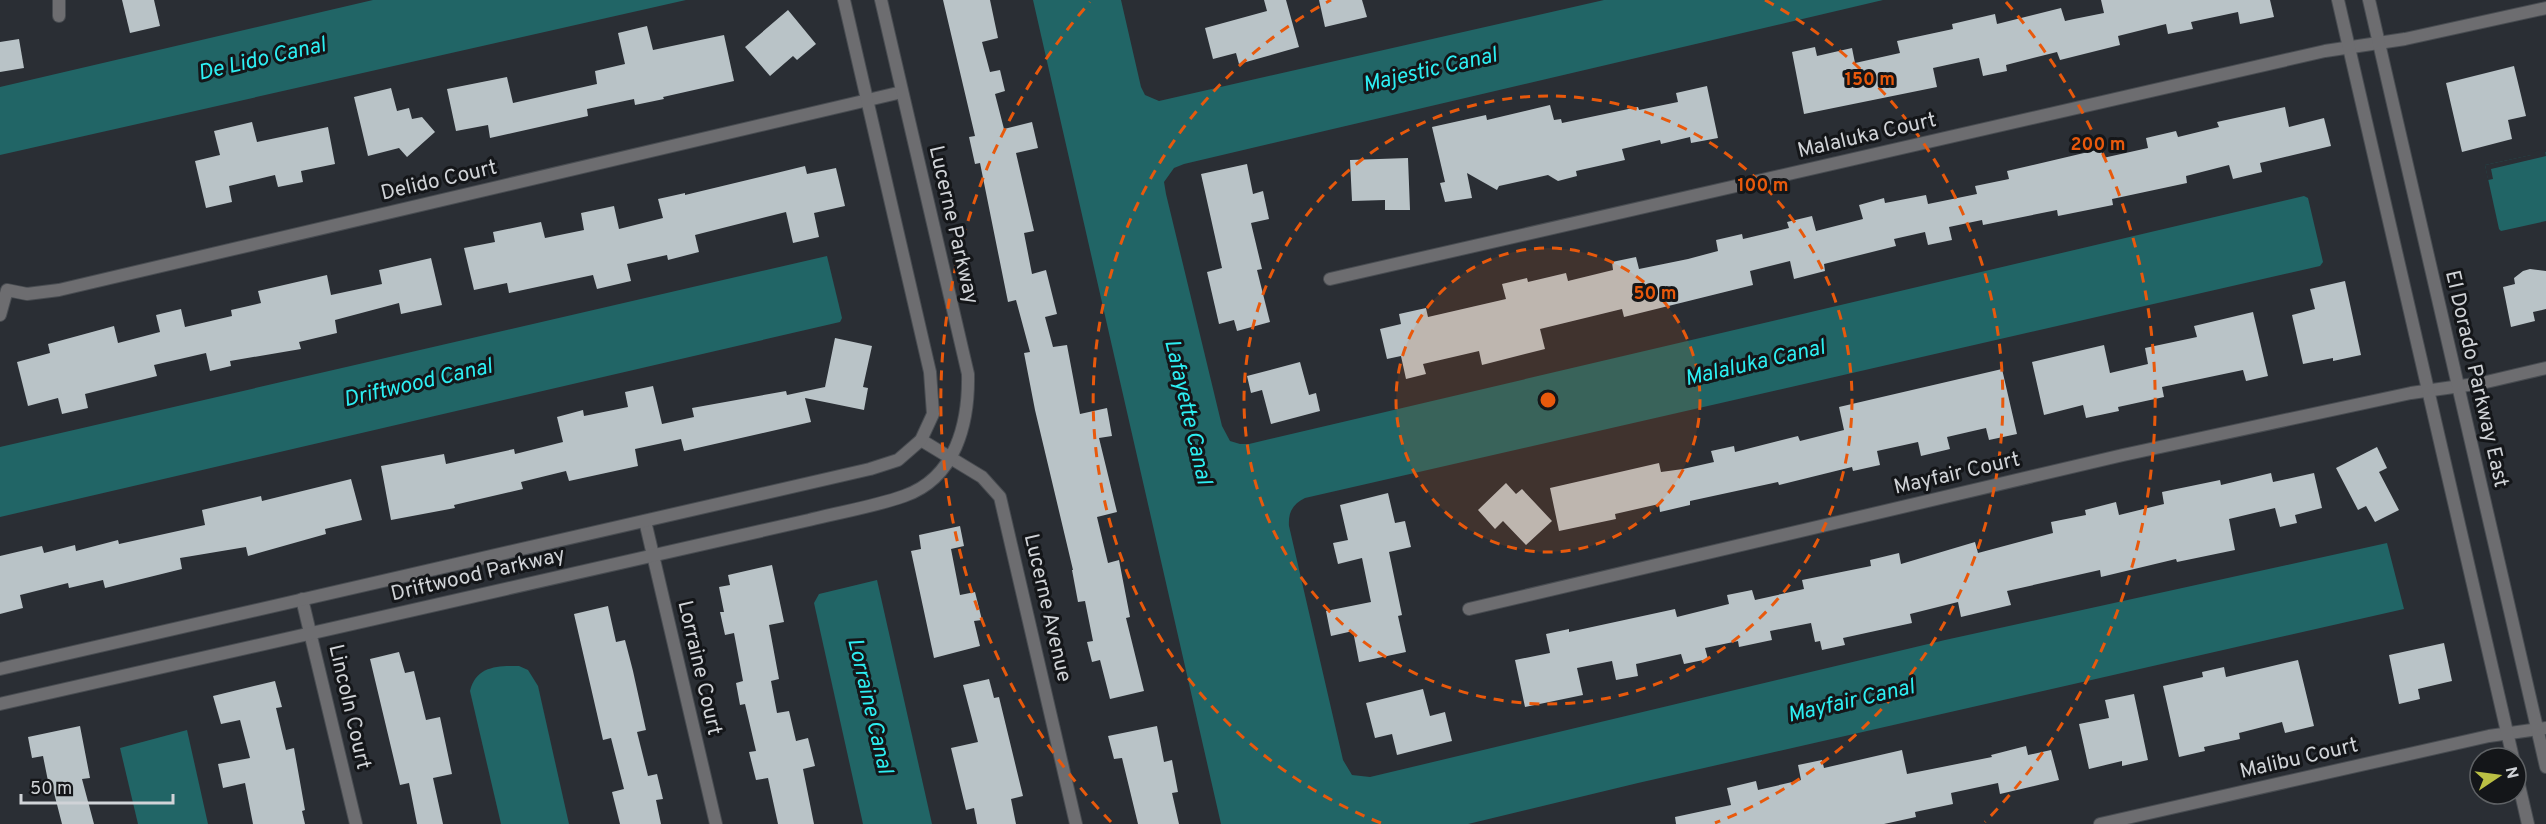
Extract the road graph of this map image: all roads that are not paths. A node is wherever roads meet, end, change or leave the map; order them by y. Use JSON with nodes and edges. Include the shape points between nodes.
{"nodes":[{"id":1,"x":59,"y":0,"type":"edge"},
{"id":2,"x":844,"y":0,"type":"edge"},
{"id":3,"x":881,"y":0,"type":"edge"},
{"id":4,"x":2338,"y":0,"type":"edge"},
{"id":5,"x":2369,"y":0,"type":"edge"},
{"id":6,"x":2546,"y":8,"type":"edge"},
{"id":7,"x":59,"y":16,"type":"dead end"},
{"id":8,"x":2379,"y":43,"type":"junction"},
{"id":9,"x":2349,"y":47,"type":"junction"},
{"id":10,"x":902,"y":92,"type":"junction"},
{"id":11,"x":868,"y":102,"type":"junction"},
{"id":12,"x":1330,"y":279,"type":"dead end"},
{"id":13,"x":0,"y":315,"type":"edge"},
{"id":14,"x":2546,"y":368,"type":"edge"},
{"id":15,"x":2457,"y":387,"type":"junction"},
{"id":16,"x":2429,"y":391,"type":"junction"},
{"id":17,"x":921,"y":440,"type":"junction"},
{"id":18,"x":951,"y":458,"type":"junction"},
{"id":19,"x":645,"y":520,"type":"junction"},
{"id":20,"x":653,"y":555,"type":"junction"},
{"id":21,"x":302,"y":599,"type":"junction"},
{"id":22,"x":1469,"y":609,"type":"dead end"},
{"id":23,"x":312,"y":633,"type":"junction"},
{"id":24,"x":0,"y":669,"type":"edge"},
{"id":25,"x":0,"y":704,"type":"edge"},
{"id":26,"x":2542,"y":729,"type":"edge"},
{"id":27,"x":2507,"y":733,"type":"junction"},
{"id":28,"x":2510,"y":746,"type":"edge"},
{"id":29,"x":2546,"y":767,"type":"edge"},
{"id":30,"x":2524,"y":806,"type":"edge"},
{"id":31,"x":356,"y":824,"type":"edge"},
{"id":32,"x":716,"y":824,"type":"edge"},
{"id":33,"x":1076,"y":824,"type":"edge"},
{"id":34,"x":2100,"y":824,"type":"edge"},
{"id":35,"x":2528,"y":824,"type":"edge"}],
"edges":[{"from":1,"to":7,"type":"street"},
{"from":2,"to":11,"type":"street"},
{"from":3,"to":10,"type":"street","name":"Lucerne Parkway"},
{"from":4,"to":9,"type":"street"},
{"from":5,"to":8,"type":"street","name":"El Dorado Parkway East"},
{"from":6,"to":8,"type":"street","name":"Malaluka Court"},
{"from":8,"to":9,"type":"street","name":"Malaluka Court"},
{"from":8,"to":15,"type":"street","name":"El Dorado Parkway East"},
{"from":9,"to":12,"type":"street","name":"Malaluka Court"},
{"from":9,"to":16,"type":"street"},
{"from":10,"to":11,"type":"street","name":"Delido Court"},
{"from":10,"to":18,"type":"street","name":"Lucerne Parkway","via":[[968,374],[964,428]]},
{"from":11,"to":13,"type":"street","name":"Delido Court","via":[[59,290],[27,294],[7,290]]},
{"from":11,"to":17,"type":"street","via":[[930,372],[933,414]]},
{"from":14,"to":15,"type":"street","name":"Mayfair Court"},
{"from":15,"to":16,"type":"street","name":"Mayfair Court"},
{"from":15,"to":26,"type":"street","name":"El Dorado Parkway East"},
{"from":16,"to":22,"type":"street","name":"Mayfair Court","via":[[2123,455]]},
{"from":16,"to":27,"type":"street"},
{"from":17,"to":18,"type":"street","name":"Lucerne Avenue"},
{"from":17,"to":19,"type":"street","name":"Driftwood Parkway","via":[[898,460],[870,469]]},
{"from":18,"to":20,"type":"street","name":"Driftwood Parkway","via":[[925,485],[905,496]]},
{"from":18,"to":33,"type":"street","name":"Lucerne Avenue","via":[[982,477],[1000,497]]},
{"from":19,"to":20,"type":"street","name":"Lorraine Court"},
{"from":19,"to":21,"type":"street","name":"Driftwood Parkway"},
{"from":20,"to":23,"type":"street","name":"Driftwood Parkway"},
{"from":20,"to":32,"type":"street","name":"Lorraine Court"},
{"from":21,"to":23,"type":"street","name":"Lincoln Court"},
{"from":21,"to":24,"type":"street","name":"Driftwood Parkway"},
{"from":23,"to":25,"type":"street","name":"Driftwood Parkway"},
{"from":23,"to":31,"type":"street","name":"Lincoln Court"},
{"from":26,"to":27,"type":"street","name":"Malibu Court"},
{"from":26,"to":29,"type":"street","name":"El Dorado Parkway East"},
{"from":27,"to":28,"type":"street"},
{"from":27,"to":34,"type":"street","name":"Malibu Court"},
{"from":30,"to":35,"type":"street"}]}
